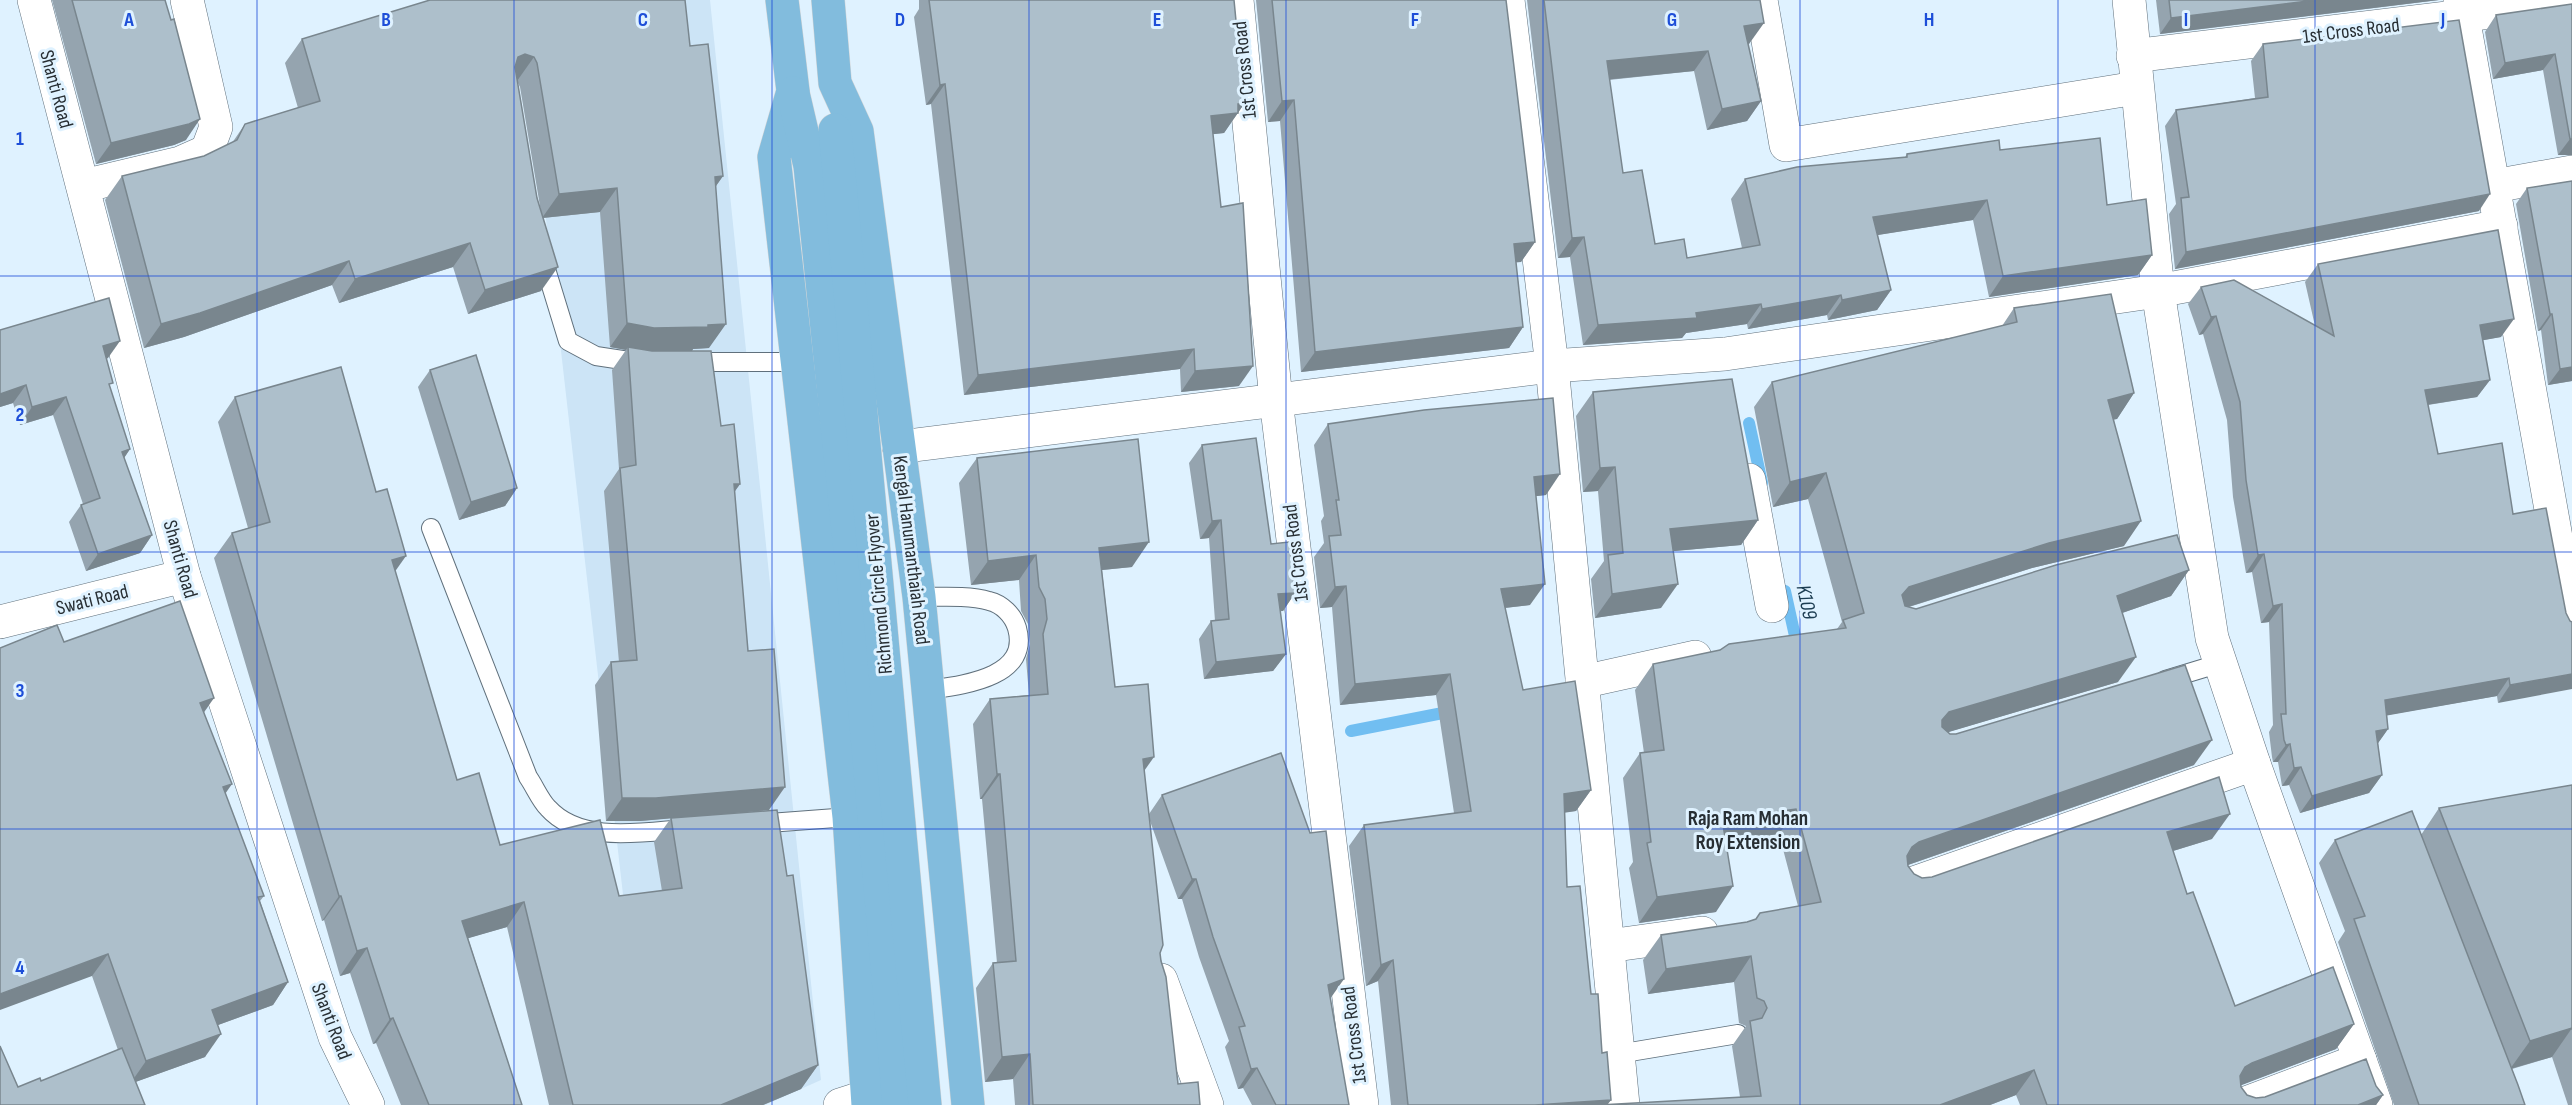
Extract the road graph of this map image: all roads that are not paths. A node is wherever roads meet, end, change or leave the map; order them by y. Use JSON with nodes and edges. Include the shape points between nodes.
{"nodes":[{"id":1,"x":34,"y":0,"type":"edge"},
{"id":2,"x":187,"y":0,"type":"edge"},
{"id":3,"x":782,"y":0,"type":"edge"},
{"id":4,"x":828,"y":0,"type":"edge"},
{"id":5,"x":1237,"y":0,"type":"edge"},
{"id":6,"x":1508,"y":0,"type":"edge"},
{"id":7,"x":1761,"y":0,"type":"edge"},
{"id":8,"x":2128,"y":0,"type":"edge"},
{"id":9,"x":2567,"y":0,"type":"edge"},
{"id":10,"x":2461,"y":8,"type":"edge"},
{"id":11,"x":2133,"y":56,"type":"junction"},
{"id":12,"x":836,"y":83,"type":"junction"},
{"id":13,"x":2136,"y":88,"type":"junction"},
{"id":14,"x":793,"y":91,"type":"junction"},
{"id":15,"x":824,"y":161,"type":"junction"},
{"id":16,"x":2572,"y":172,"type":"edge"},
{"id":17,"x":83,"y":186,"type":"junction"},
{"id":18,"x":2494,"y":186,"type":"junction"},
{"id":19,"x":2501,"y":226,"type":"junction"},
{"id":20,"x":538,"y":242,"type":"edge"},
{"id":21,"x":2158,"y":291,"type":"junction"},
{"id":22,"x":1725,"y":354,"type":"junction"},
{"id":23,"x":797,"y":362,"type":"junction"},
{"id":24,"x":1552,"y":366,"type":"junction"},
{"id":25,"x":1732,"y":389,"type":"edge"},
{"id":26,"x":1276,"y":400,"type":"junction"},
{"id":27,"x":1742,"y":446,"type":"edge"},
{"id":28,"x":899,"y":447,"type":"junction"},
{"id":29,"x":430,"y":528,"type":"dead end"},
{"id":30,"x":184,"y":576,"type":"junction"},
{"id":31,"x":919,"y":597,"type":"junction"},
{"id":32,"x":1772,"y":606,"type":"dead end"},
{"id":33,"x":0,"y":622,"type":"edge"},
{"id":34,"x":2572,"y":627,"type":"edge"},
{"id":35,"x":1698,"y":657,"type":"edge"},
{"id":36,"x":2221,"y":663,"type":"junction"},
{"id":37,"x":1582,"y":681,"type":"junction"},
{"id":38,"x":2149,"y":685,"type":"edge"},
{"id":39,"x":928,"y":690,"type":"junction"},
{"id":40,"x":2254,"y":764,"type":"junction"},
{"id":41,"x":849,"y":817,"type":"junction"},
{"id":42,"x":741,"y":825,"type":"edge"},
{"id":43,"x":708,"y":827,"type":"edge"},
{"id":44,"x":1908,"y":885,"type":"edge"},
{"id":45,"x":1727,"y":929,"type":"edge"},
{"id":46,"x":1608,"y":946,"type":"junction"},
{"id":47,"x":1161,"y":980,"type":"edge"},
{"id":48,"x":1738,"y":1034,"type":"dead end"},
{"id":49,"x":1618,"y":1054,"type":"junction"},
{"id":50,"x":2360,"y":1060,"type":"junction"},
{"id":51,"x":858,"y":1102,"type":"edge"},
{"id":52,"x":368,"y":1105,"type":"edge"},
{"id":53,"x":899,"y":1105,"type":"edge"},
{"id":54,"x":925,"y":1105,"type":"edge"},
{"id":55,"x":968,"y":1105,"type":"edge"},
{"id":56,"x":1208,"y":1105,"type":"edge"},
{"id":57,"x":1362,"y":1105,"type":"edge"},
{"id":58,"x":1623,"y":1105,"type":"edge"},
{"id":59,"x":2241,"y":1105,"type":"edge"},
{"id":60,"x":2376,"y":1105,"type":"edge"}],
"edges":[{"from":1,"to":17,"type":"street","name":"Shanti Road"},
{"from":2,"to":17,"type":"street","via":[[216,127],[207,151],[180,163]]},
{"from":3,"to":14,"type":"main road"},
{"from":4,"to":12,"type":"main road","name":"Kengal Hanumanthaiah Road"},
{"from":5,"to":26,"type":"street","name":"1st Cross Road"},
{"from":6,"to":24,"type":"street"},
{"from":7,"to":13,"type":"street","via":[[1786,145]]},
{"from":8,"to":11,"type":"street"},
{"from":9,"to":10,"type":"street","name":"1st Cross Road"},
{"from":10,"to":11,"type":"street","name":"1st Cross Road"},
{"from":10,"to":18,"type":"street"},
{"from":11,"to":13,"type":"street"},
{"from":12,"to":15,"type":"main road","name":"Richmond Circle Flyover","via":[[834,123]]},
{"from":12,"to":28,"type":"main road","name":"Kengal Hanumanthaiah Road","via":[[856,131]]},
{"from":13,"to":21,"type":"street"},
{"from":14,"to":15,"type":"main road","name":"Richmond Circle Flyover"},
{"from":14,"to":23,"type":"main road","via":[[774,157]]},
{"from":15,"to":53,"type":"main road","name":"Richmond Circle Flyover","via":[[855,598]]},
{"from":15,"to":54,"type":"main road","name":"Richmond Circle Flyover"},
{"from":16,"to":18,"type":"street"},
{"from":17,"to":30,"type":"street","name":"Shanti Road"},
{"from":18,"to":19,"type":"street"},
{"from":19,"to":21,"type":"street"},
{"from":19,"to":34,"type":"street"},
{"from":20,"to":23,"type":"lane","via":[[568,341],[596,356],[636,363]]},
{"from":21,"to":22,"type":"street"},
{"from":21,"to":36,"type":"street","via":[[2187,542]]},
{"from":22,"to":24,"type":"street"},
{"from":22,"to":25,"type":"street"},
{"from":23,"to":41,"type":"main road"},
{"from":24,"to":26,"type":"street"},
{"from":24,"to":37,"type":"street"},
{"from":26,"to":28,"type":"street"},
{"from":26,"to":57,"type":"street","name":"1st Cross Road"},
{"from":27,"to":32,"type":"street"},
{"from":28,"to":31,"type":"main road","name":"Kengal Hanumanthaiah Road"},
{"from":29,"to":43,"type":"lane","via":[[528,777],[548,808],[572,826],[599,832]]},
{"from":30,"to":33,"type":"street","name":"Swati Road"},
{"from":30,"to":52,"type":"street","name":"Shanti Road","via":[[335,1037]]},
{"from":31,"to":39,"type":"main road","name":"Kengal Hanumanthaiah Road"},
{"from":31,"to":39,"type":"lane","via":[[988,600],[1003,607],[1015,621],[1020,639],[1016,655],[1007,667],[974,682]]},
{"from":35,"to":37,"type":"street"},
{"from":36,"to":38,"type":"lane"},
{"from":36,"to":40,"type":"street"},
{"from":37,"to":46,"type":"street"},
{"from":39,"to":55,"type":"main road","name":"Kengal Hanumanthaiah Road"},
{"from":40,"to":44,"type":"street"},
{"from":40,"to":50,"type":"street"},
{"from":41,"to":42,"type":"lane"},
{"from":41,"to":51,"type":"main road"},
{"from":45,"to":46,"type":"street"},
{"from":46,"to":49,"type":"street"},
{"from":47,"to":56,"type":"street"},
{"from":48,"to":49,"type":"lane"},
{"from":49,"to":58,"type":"street"},
{"from":50,"to":59,"type":"street"},
{"from":50,"to":60,"type":"street"}]}
